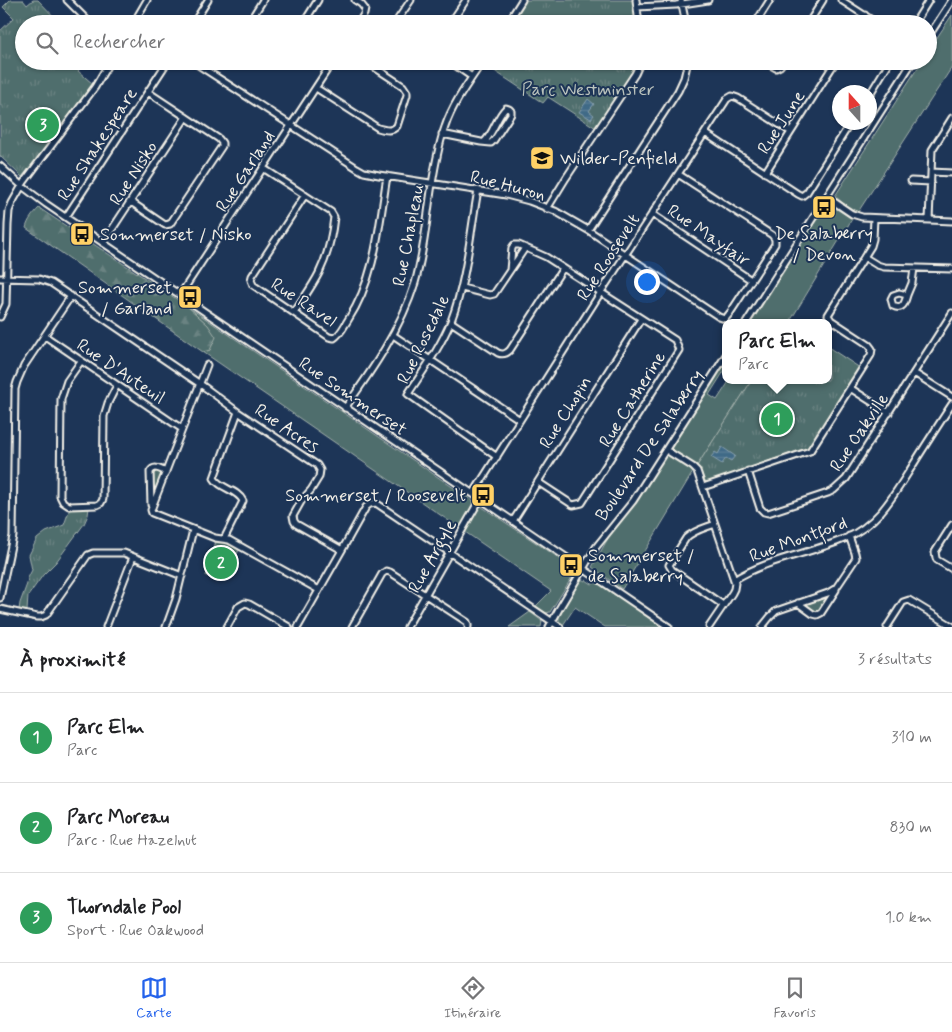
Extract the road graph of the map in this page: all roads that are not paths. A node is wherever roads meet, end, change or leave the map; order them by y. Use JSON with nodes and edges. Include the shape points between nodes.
{"nodes":[{"id":1,"x":66,"y":0,"type":"edge"},
{"id":2,"x":148,"y":0,"type":"edge"},
{"id":3,"x":208,"y":0,"type":"edge"},
{"id":4,"x":263,"y":0,"type":"edge"},
{"id":5,"x":318,"y":0,"type":"edge"},
{"id":6,"x":355,"y":0,"type":"edge"},
{"id":7,"x":411,"y":0,"type":"edge"},
{"id":8,"x":466,"y":0,"type":"edge"},
{"id":9,"x":522,"y":0,"type":"edge"},
{"id":10,"x":636,"y":0,"type":"edge"},
{"id":11,"x":708,"y":0,"type":"edge"},
{"id":12,"x":770,"y":0,"type":"edge"},
{"id":13,"x":823,"y":0,"type":"edge"},
{"id":14,"x":841,"y":0,"type":"edge"},
{"id":15,"x":929,"y":0,"type":"edge"},
{"id":16,"x":952,"y":0,"type":"edge"},
{"id":17,"x":682,"y":2,"type":"edge"},
{"id":18,"x":636,"y":7,"type":"junction"},
{"id":19,"x":81,"y":15,"type":"edge"},
{"id":20,"x":139,"y":15,"type":"edge"},
{"id":21,"x":199,"y":15,"type":"edge"},
{"id":22,"x":254,"y":15,"type":"edge"},
{"id":23,"x":309,"y":15,"type":"edge"},
{"id":24,"x":363,"y":15,"type":"edge"},
{"id":25,"x":401,"y":15,"type":"edge"},
{"id":26,"x":456,"y":15,"type":"edge"},
{"id":27,"x":513,"y":15,"type":"edge"},
{"id":28,"x":637,"y":15,"type":"edge"},
{"id":29,"x":684,"y":15,"type":"edge"},
{"id":30,"x":761,"y":15,"type":"edge"},
{"id":31,"x":814,"y":15,"type":"edge"},
{"id":32,"x":864,"y":15,"type":"edge"},
{"id":33,"x":920,"y":15,"type":"edge"},
{"id":34,"x":937,"y":23,"type":"edge"},
{"id":35,"x":105,"y":70,"type":"edge"},
{"id":36,"x":162,"y":70,"type":"edge"},
{"id":37,"x":206,"y":70,"type":"edge"},
{"id":38,"x":327,"y":70,"type":"edge"},
{"id":39,"x":379,"y":70,"type":"edge"},
{"id":40,"x":462,"y":70,"type":"edge"},
{"id":41,"x":477,"y":70,"type":"edge"},
{"id":42,"x":637,"y":70,"type":"edge"},
{"id":43,"x":686,"y":70,"type":"edge"},
{"id":44,"x":830,"y":70,"type":"edge"},
{"id":45,"x":885,"y":70,"type":"edge"},
{"id":46,"x":907,"y":70,"type":"edge"},
{"id":47,"x":472,"y":77,"type":"junction"},
{"id":48,"x":875,"y":85,"type":"edge"},
{"id":49,"x":316,"y":88,"type":"junction"},
{"id":50,"x":148,"y":92,"type":"junction"},
{"id":51,"x":186,"y":117,"type":"junction"},
{"id":52,"x":952,"y":118,"type":"edge"},
{"id":53,"x":291,"y":126,"type":"junction"},
{"id":54,"x":846,"y":130,"type":"edge"},
{"id":55,"x":792,"y":132,"type":"junction"},
{"id":56,"x":705,"y":133,"type":"junction"},
{"id":57,"x":442,"y":134,"type":"junction"},
{"id":58,"x":484,"y":142,"type":"junction"},
{"id":59,"x":0,"y":166,"type":"edge"},
{"id":60,"x":264,"y":168,"type":"junction"},
{"id":61,"x":931,"y":172,"type":"junction"},
{"id":62,"x":765,"y":173,"type":"junction"},
{"id":63,"x":952,"y":173,"type":"edge"},
{"id":64,"x":678,"y":174,"type":"junction"},
{"id":65,"x":387,"y":176,"type":"junction"},
{"id":66,"x":911,"y":182,"type":"dead end"},
{"id":67,"x":930,"y":182,"type":"junction"},
{"id":68,"x":432,"y":183,"type":"junction"},
{"id":69,"x":22,"y":186,"type":"junction"},
{"id":70,"x":478,"y":190,"type":"junction"},
{"id":71,"x":305,"y":195,"type":"junction"},
{"id":72,"x":827,"y":197,"type":"junction"},
{"id":73,"x":131,"y":202,"type":"junction"},
{"id":74,"x":547,"y":208,"type":"junction"},
{"id":75,"x":652,"y":214,"type":"junction"},
{"id":76,"x":66,"y":218,"type":"junction"},
{"id":77,"x":874,"y":218,"type":"junction"},
{"id":78,"x":929,"y":220,"type":"junction"},
{"id":79,"x":952,"y":221,"type":"edge"},
{"id":80,"x":588,"y":230,"type":"junction"},
{"id":81,"x":103,"y":243,"type":"junction"},
{"id":82,"x":525,"y":248,"type":"junction"},
{"id":83,"x":625,"y":255,"type":"junction"},
{"id":84,"x":864,"y":257,"type":"junction"},
{"id":85,"x":563,"y":268,"type":"junction"},
{"id":86,"x":914,"y":268,"type":"junction"},
{"id":87,"x":510,"y":270,"type":"junction"},
{"id":88,"x":952,"y":270,"type":"edge"},
{"id":89,"x":0,"y":278,"type":"edge"},
{"id":90,"x":7,"y":278,"type":"junction"},
{"id":91,"x":751,"y":280,"type":"junction"},
{"id":92,"x":462,"y":288,"type":"junction"},
{"id":93,"x":601,"y":292,"type":"junction"},
{"id":94,"x":180,"y":295,"type":"junction"},
{"id":95,"x":907,"y":295,"type":"dead end"},
{"id":96,"x":72,"y":296,"type":"junction"},
{"id":97,"x":294,"y":312,"type":"junction"},
{"id":98,"x":952,"y":313,"type":"edge"},
{"id":99,"x":0,"y":317,"type":"edge"},
{"id":100,"x":641,"y":319,"type":"junction"},
{"id":101,"x":749,"y":319,"type":"edge"},
{"id":102,"x":830,"y":319,"type":"edge"},
{"id":103,"x":832,"y":321,"type":"edge"},
{"id":104,"x":450,"y":322,"type":"junction"},
{"id":105,"x":393,"y":335,"type":"junction"},
{"id":106,"x":45,"y":336,"type":"junction"},
{"id":107,"x":430,"y":360,"type":"junction"},
{"id":108,"x":80,"y":361,"type":"junction"},
{"id":109,"x":722,"y":361,"type":"edge"},
{"id":110,"x":206,"y":365,"type":"dead end"},
{"id":111,"x":914,"y":373,"type":"junction"},
{"id":112,"x":199,"y":384,"type":"junction"},
{"id":113,"x":117,"y":385,"type":"junction"},
{"id":114,"x":850,"y":388,"type":"junction"},
{"id":115,"x":952,"y":397,"type":"edge"},
{"id":116,"x":952,"y":404,"type":"edge"},
{"id":117,"x":345,"y":408,"type":"junction"},
{"id":118,"x":238,"y":412,"type":"junction"},
{"id":119,"x":889,"y":413,"type":"junction"},
{"id":120,"x":520,"y":420,"type":"junction"},
{"id":121,"x":182,"y":429,"type":"junction"},
{"id":122,"x":666,"y":450,"type":"junction"},
{"id":123,"x":497,"y":456,"type":"junction"},
{"id":124,"x":166,"y":472,"type":"junction"},
{"id":125,"x":748,"y":472,"type":"junction"},
{"id":126,"x":538,"y":482,"type":"junction"},
{"id":127,"x":703,"y":487,"type":"junction"},
{"id":128,"x":473,"y":494,"type":"junction"},
{"id":129,"x":480,"y":499,"type":"junction"},
{"id":130,"x":151,"y":510,"type":"junction"},
{"id":131,"x":513,"y":521,"type":"junction"},
{"id":132,"x":715,"y":524,"type":"junction"},
{"id":133,"x":952,"y":525,"type":"edge"},
{"id":134,"x":193,"y":530,"type":"junction"},
{"id":135,"x":849,"y":536,"type":"junction"},
{"id":136,"x":224,"y":539,"type":"junction"},
{"id":137,"x":342,"y":550,"type":"junction"},
{"id":138,"x":450,"y":552,"type":"junction"},
{"id":139,"x":133,"y":557,"type":"junction"},
{"id":140,"x":583,"y":568,"type":"junction"},
{"id":141,"x":952,"y":569,"type":"edge"},
{"id":142,"x":182,"y":576,"type":"junction"},
{"id":143,"x":734,"y":580,"type":"junction"},
{"id":144,"x":836,"y":588,"type":"junction"},
{"id":145,"x":319,"y":590,"type":"junction"},
{"id":146,"x":426,"y":595,"type":"junction"},
{"id":147,"x":0,"y":598,"type":"edge"},
{"id":148,"x":798,"y":603,"type":"junction"},
{"id":149,"x":724,"y":605,"type":"junction"},
{"id":150,"x":0,"y":609,"type":"edge"},
{"id":151,"x":550,"y":624,"type":"edge"},
{"id":152,"x":952,"y":626,"type":"edge"},
{"id":153,"x":106,"y":627,"type":"edge"},
{"id":154,"x":166,"y":627,"type":"edge"},
{"id":155,"x":227,"y":627,"type":"edge"},
{"id":156,"x":289,"y":627,"type":"edge"},
{"id":157,"x":298,"y":627,"type":"edge"},
{"id":158,"x":352,"y":627,"type":"edge"},
{"id":159,"x":407,"y":627,"type":"edge"},
{"id":160,"x":468,"y":627,"type":"edge"},
{"id":161,"x":560,"y":627,"type":"edge"},
{"id":162,"x":670,"y":627,"type":"edge"},
{"id":163,"x":709,"y":627,"type":"edge"},
{"id":164,"x":762,"y":627,"type":"edge"},
{"id":165,"x":887,"y":627,"type":"edge"}],
"edges":[{"from":1,"to":19,"type":"street"},
{"from":2,"to":20,"type":"street"},
{"from":3,"to":21,"type":"street"},
{"from":4,"to":22,"type":"street"},
{"from":5,"to":23,"type":"street"},
{"from":6,"to":24,"type":"street","via":[[365,9]]},
{"from":7,"to":25,"type":"street"},
{"from":8,"to":26,"type":"street"},
{"from":9,"to":27,"type":"street"},
{"from":10,"to":18,"type":"street"},
{"from":11,"to":17,"type":"street"},
{"from":12,"to":30,"type":"street"},
{"from":13,"to":31,"type":"street"},
{"from":14,"to":32,"type":"street"},
{"from":15,"to":33,"type":"street"},
{"from":16,"to":34,"type":"street"},
{"from":17,"to":18,"type":"street"},
{"from":17,"to":29,"type":"street"},
{"from":18,"to":28,"type":"street"},
{"from":35,"to":69,"type":"street"},
{"from":36,"to":50,"type":"street","name":"Rue Shakespeare"},
{"from":37,"to":53,"type":"street","name":"Rue Huron"},
{"from":38,"to":49,"type":"street","name":"Rue Garland"},
{"from":39,"to":49,"type":"street","via":[[407,92],[395,128],[378,128]]},
{"from":40,"to":47,"type":"street"},
{"from":41,"to":47,"type":"street","name":"Rue Chapleau"},
{"from":42,"to":74,"type":"street"},
{"from":43,"to":80,"type":"street","via":[[676,96]]},
{"from":44,"to":55,"type":"street","name":"Rue June"},
{"from":45,"to":48,"type":"street"},
{"from":46,"to":72,"type":"street"},
{"from":47,"to":57,"type":"street","name":"Rue Chapleau","via":[[453,107]]},
{"from":49,"to":53,"type":"street","name":"Rue Garland"},
{"from":50,"to":51,"type":"street"},
{"from":50,"to":76,"type":"street","name":"Rue Shakespeare"},
{"from":51,"to":73,"type":"street","name":"Rue Nisko"},
{"from":51,"to":73,"type":"street","via":[[219,139],[221,148],[170,224],[163,224]]},
{"from":52,"to":61,"type":"street","via":[[933,148]]},
{"from":53,"to":60,"type":"street","name":"Rue Garland"},
{"from":53,"to":65,"type":"street","name":"Rue Huron","via":[[357,168]]},
{"from":54,"to":62,"type":"street","via":[[802,196]]},
{"from":55,"to":56,"type":"street","name":"Rue Roosevelt","via":[[732,96]]},
{"from":55,"to":62,"type":"street","name":"Rue June"},
{"from":56,"to":62,"type":"street"},
{"from":56,"to":64,"type":"street","name":"Rue Roosevelt"},
{"from":57,"to":58,"type":"street"},
{"from":57,"to":68,"type":"street","name":"Rue Chapleau"},
{"from":58,"to":58,"type":"street","via":[[494,140],[510,114],[509,109],[504,110]]},
{"from":59,"to":69,"type":"street","name":"Rue Sommerset"},
{"from":60,"to":71,"type":"street"},
{"from":60,"to":94,"type":"street","name":"Rue Garland"},
{"from":61,"to":63,"type":"street"},
{"from":61,"to":67,"type":"street"},
{"from":64,"to":75,"type":"street","name":"Rue Roosevelt"},
{"from":64,"to":91,"type":"street","name":"Rue Huron","via":[[776,239]]},
{"from":65,"to":68,"type":"street","name":"Rue Huron"},
{"from":65,"to":97,"type":"street","name":"Rue Ravel","via":[[372,265],[358,302],[339,335],[331,338]]},
{"from":66,"to":67,"type":"street"},
{"from":67,"to":78,"type":"street"},
{"from":68,"to":70,"type":"street","name":"Rue Huron"},
{"from":68,"to":105,"type":"street","name":"Rue Chapleau","via":[[418,269]]},
{"from":69,"to":76,"type":"street","name":"Rue Sommerset"},
{"from":69,"to":90,"type":"street","via":[[10,206],[5,225]]},
{"from":70,"to":74,"type":"street","name":"Rue Huron"},
{"from":70,"to":92,"type":"street","name":"Rue Rosedale"},
{"from":71,"to":97,"type":"street","via":[[334,216],[323,265]]},
{"from":71,"to":97,"type":"street","name":"Rue Ravel","via":[[251,280],[253,285]]},
{"from":72,"to":77,"type":"street","via":[[855,215]]},
{"from":72,"to":101,"type":"street"},
{"from":73,"to":81,"type":"street","name":"Rue Nisko"},
{"from":74,"to":80,"type":"street","name":"Rue Huron"},
{"from":75,"to":83,"type":"street","name":"Rue Roosevelt"},
{"from":75,"to":91,"type":"street","name":"Rue Mayfair"},
{"from":76,"to":81,"type":"street","name":"Rue Sommerset"},
{"from":77,"to":78,"type":"street"},
{"from":77,"to":84,"type":"street","via":[[872,241]]},
{"from":78,"to":79,"type":"street"},
{"from":80,"to":83,"type":"street","name":"Rue Huron"},
{"from":81,"to":94,"type":"street","name":"Rue Sommerset"},
{"from":82,"to":85,"type":"street","name":"Rue Catherine"},
{"from":82,"to":87,"type":"street"},
{"from":82,"to":87,"type":"street","via":[[516,244],[512,246]]},
{"from":83,"to":91,"type":"street","name":"Rue Huron","via":[[723,319]]},
{"from":83,"to":93,"type":"street","name":"Rue Roosevelt"},
{"from":84,"to":86,"type":"street","via":[[880,266]]},
{"from":84,"to":102,"type":"street","via":[[828,314]]},
{"from":85,"to":93,"type":"street","name":"Rue Catherine"},
{"from":85,"to":104,"type":"street","via":[[506,354],[498,353]]},
{"from":86,"to":88,"type":"street"},
{"from":86,"to":95,"type":"street"},
{"from":87,"to":92,"type":"street","via":[[492,295]]},
{"from":89,"to":90,"type":"street","name":"Rue Acres"},
{"from":90,"to":96,"type":"street","name":"Rue Acres","via":[[44,280]]},
{"from":90,"to":99,"type":"street","via":[[6,304]]},
{"from":92,"to":104,"type":"street","name":"Rue Rosedale"},
{"from":93,"to":100,"type":"street","name":"Rue Catherine"},
{"from":93,"to":120,"type":"street","name":"Rue Roosevelt"},
{"from":94,"to":117,"type":"street","name":"Rue Sommerset"},
{"from":96,"to":106,"type":"street"},
{"from":96,"to":112,"type":"street","name":"Rue Acres"},
{"from":98,"to":111,"type":"street","name":"Rue Oakville"},
{"from":100,"to":126,"type":"street","name":"Rue Chopin"},
{"from":100,"to":126,"type":"street","name":"Rue Catherine","via":[[675,340],[679,350],[588,495],[582,503],[573,505]]},
{"from":103,"to":114,"type":"street","via":[[872,348]]},
{"from":104,"to":107,"type":"street","name":"Rue Rosedale"},
{"from":105,"to":107,"type":"street"},
{"from":105,"to":117,"type":"street","name":"Rue Chapleau"},
{"from":106,"to":108,"type":"street","name":"Rue D'Auteuil"},
{"from":106,"to":147,"type":"street","via":[[24,366],[15,389],[13,536]]},
{"from":107,"to":120,"type":"street"},
{"from":107,"to":123,"type":"street","name":"Rue Rosedale","via":[[408,394]]},
{"from":108,"to":113,"type":"street","name":"Rue D'Auteuil"},
{"from":108,"to":113,"type":"street","via":[[67,381],[61,399],[60,496],[66,505],[97,506],[104,499],[104,416]]},
{"from":109,"to":122,"type":"street","name":"Boulevard De Salaberry"},
{"from":110,"to":112,"type":"street"},
{"from":111,"to":115,"type":"street"},
{"from":111,"to":119,"type":"street","name":"Rue Oakville"},
{"from":112,"to":118,"type":"street","name":"Rue Acres"},
{"from":112,"to":121,"type":"street"},
{"from":113,"to":121,"type":"street","name":"Rue D'Auteuil"},
{"from":114,"to":119,"type":"street"},
{"from":114,"to":125,"type":"street","via":[[810,451]]},
{"from":116,"to":135,"type":"street","name":"Rue Montford","via":[[884,509]]},
{"from":117,"to":128,"type":"street","name":"Rue Sommerset"},
{"from":118,"to":136,"type":"street","via":[[214,478],[243,501]]},
{"from":118,"to":137,"type":"street","name":"Rue Acres","via":[[319,466],[319,477],[293,519],[296,524]]},
{"from":119,"to":125,"type":"street","name":"Rue Oakville","via":[[846,479],[828,493],[764,512]]},
{"from":120,"to":123,"type":"street","name":"Rue Roosevelt"},
{"from":121,"to":124,"type":"street"},
{"from":122,"to":127,"type":"street","via":[[695,469]]},
{"from":122,"to":140,"type":"street","name":"Boulevard De Salaberry"},
{"from":123,"to":128,"type":"street","name":"Rue Roosevelt"},
{"from":124,"to":130,"type":"street"},
{"from":124,"to":130,"type":"street","via":[[156,468],[150,472]]},
{"from":125,"to":127,"type":"street"},
{"from":126,"to":131,"type":"street","name":"Rue Chopin"},
{"from":127,"to":132,"type":"street"},
{"from":128,"to":129,"type":"street","name":"Rue Sommerset"},
{"from":129,"to":131,"type":"street","name":"Rue Sommerset"},
{"from":129,"to":138,"type":"street","name":"Rue Argyle"},
{"from":130,"to":134,"type":"street"},
{"from":131,"to":140,"type":"street","name":"Rue Sommerset"},
{"from":132,"to":143,"type":"street"},
{"from":132,"to":149,"type":"street","via":[[689,535],[669,565]]},
{"from":133,"to":141,"type":"street","via":[[935,552],[937,560]]},
{"from":134,"to":136,"type":"street"},
{"from":134,"to":142,"type":"street"},
{"from":135,"to":143,"type":"street","name":"Rue Montford","via":[[750,570]]},
{"from":135,"to":144,"type":"street","via":[[856,558]]},
{"from":136,"to":145,"type":"street"},
{"from":137,"to":138,"type":"street","via":[[366,507],[376,504]]},
{"from":137,"to":145,"type":"street"},
{"from":138,"to":146,"type":"street","name":"Rue Argyle"},
{"from":138,"to":151,"type":"street"},
{"from":139,"to":142,"type":"street"},
{"from":139,"to":150,"type":"street","via":[[119,553],[90,553],[44,617]]},
{"from":139,"to":153,"type":"street"},
{"from":140,"to":151,"type":"street","name":"Boulevard De Salaberry"},
{"from":140,"to":162,"type":"street","name":"Rue Sommerset"},
{"from":142,"to":154,"type":"street"},
{"from":143,"to":149,"type":"street","name":"Rue Montford","via":[[734,589]]},
{"from":144,"to":148,"type":"street"},
{"from":144,"to":148,"type":"street","via":[[818,615]]},
{"from":145,"to":157,"type":"street"},
{"from":146,"to":158,"type":"street","via":[[386,571]]},
{"from":146,"to":159,"type":"street","name":"Rue Argyle"},
{"from":146,"to":160,"type":"street","via":[[466,622]]},
{"from":148,"to":164,"type":"street","via":[[773,614]]},
{"from":149,"to":163,"type":"street","name":"Rue Montford"},
{"from":151,"to":161,"type":"street"},
{"from":152,"to":165,"type":"street","via":[[909,600],[903,602]]},
{"from":155,"to":156,"type":"street","via":[[238,607],[245,603]]}]}
